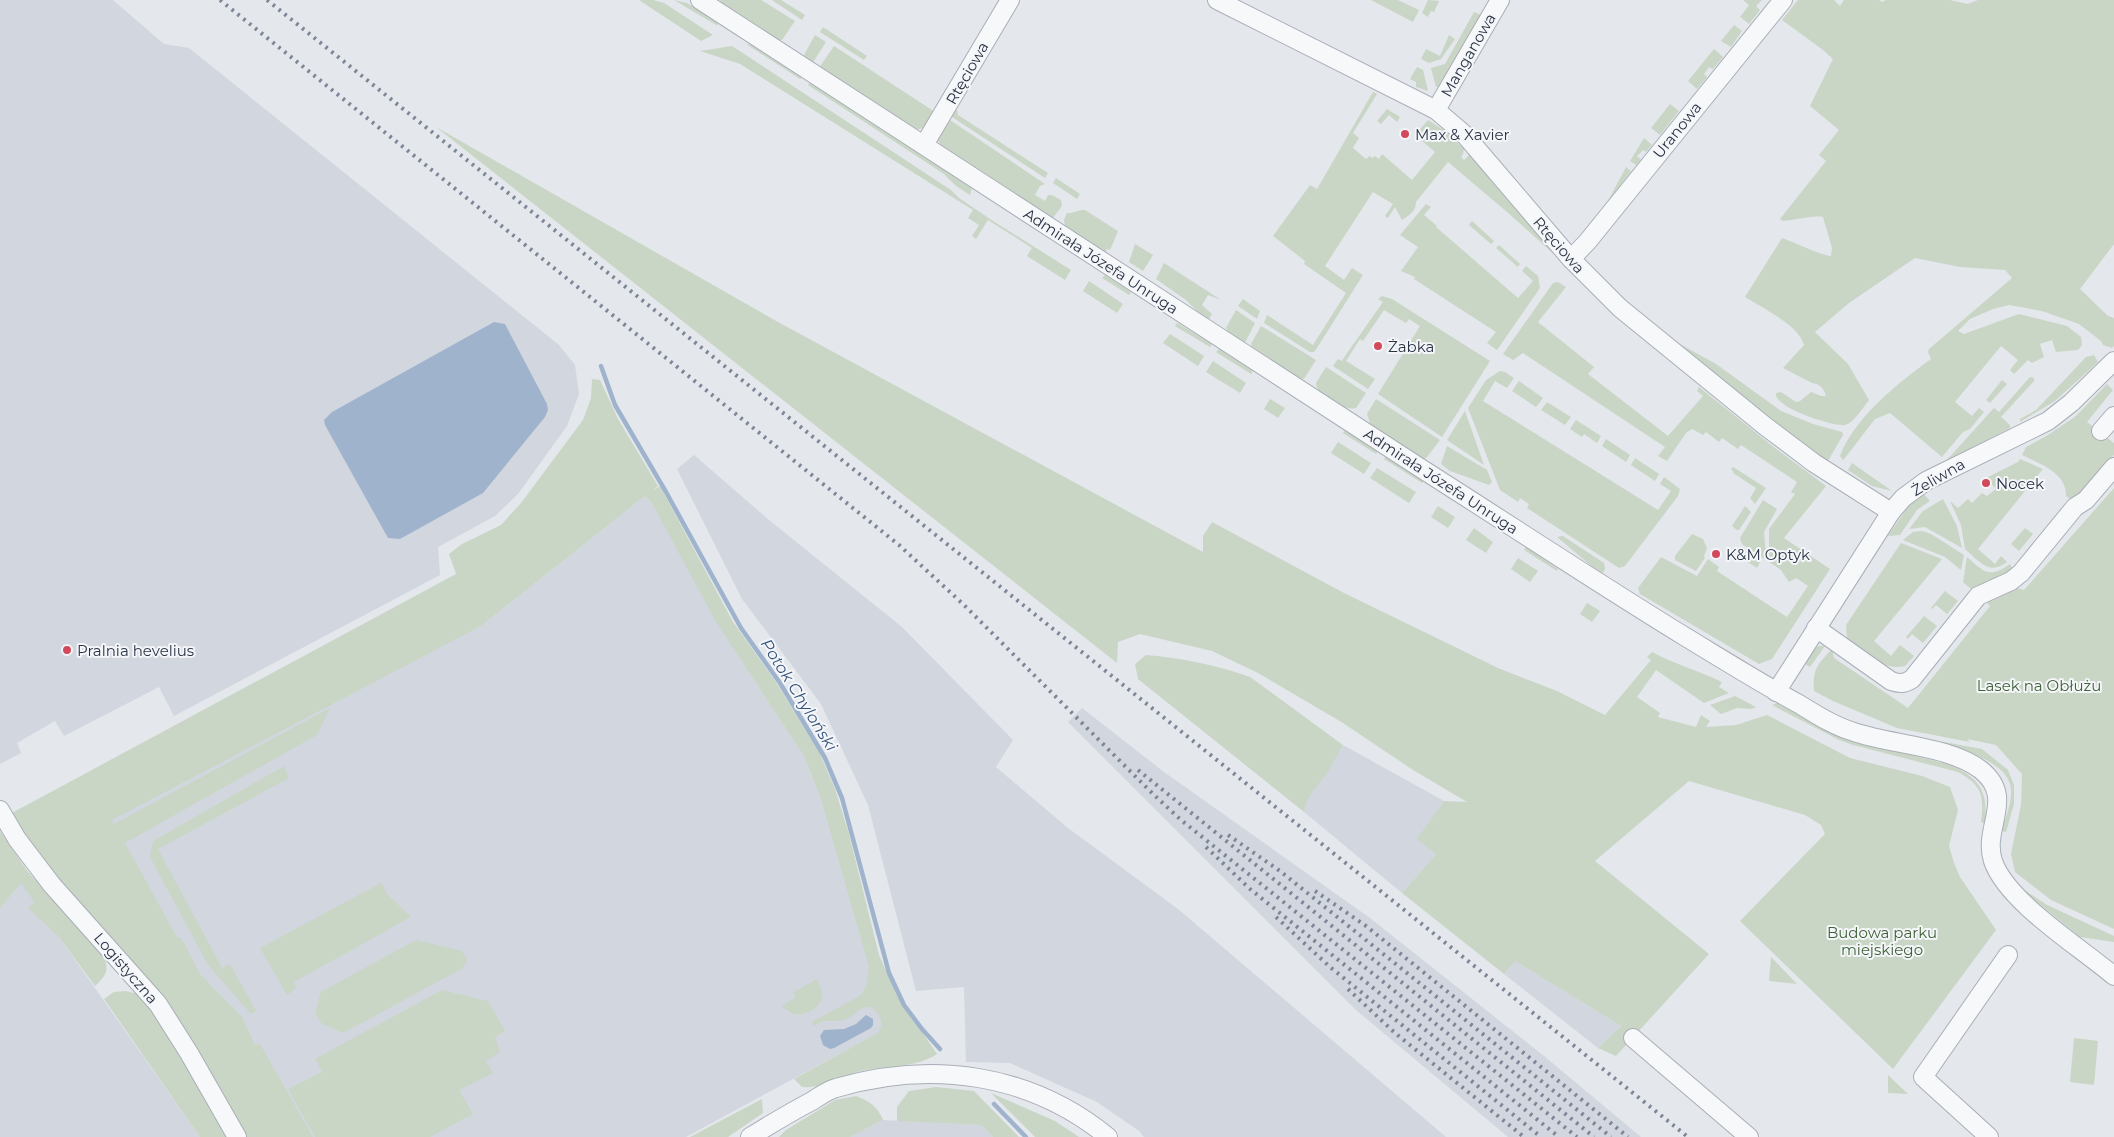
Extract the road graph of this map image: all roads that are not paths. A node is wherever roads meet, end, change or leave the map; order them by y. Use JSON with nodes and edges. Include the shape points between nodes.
{"nodes":[{"id":1,"x":700,"y":0,"type":"edge"},
{"id":2,"x":1010,"y":0,"type":"edge"},
{"id":3,"x":1217,"y":0,"type":"edge"},
{"id":4,"x":1500,"y":0,"type":"edge"},
{"id":5,"x":1782,"y":0,"type":"edge"},
{"id":6,"x":1436,"y":110,"type":"junction"},
{"id":7,"x":924,"y":145,"type":"junction"},
{"id":8,"x":1571,"y":259,"type":"junction"},
{"id":9,"x":2114,"y":361,"type":"edge"},
{"id":10,"x":2114,"y":416,"type":"edge"},
{"id":11,"x":2101,"y":431,"type":"dead end"},
{"id":12,"x":2114,"y":467,"type":"edge"},
{"id":13,"x":1891,"y":512,"type":"junction"},
{"id":14,"x":1816,"y":628,"type":"junction"},
{"id":15,"x":1776,"y":692,"type":"junction"},
{"id":16,"x":0,"y":810,"type":"edge"},
{"id":17,"x":2008,"y":955,"type":"dead end"},
{"id":18,"x":2114,"y":976,"type":"edge"},
{"id":19,"x":1632,"y":1038,"type":"dead end"},
{"id":20,"x":237,"y":1137,"type":"edge"},
{"id":21,"x":750,"y":1137,"type":"edge"},
{"id":22,"x":1108,"y":1137,"type":"edge"},
{"id":23,"x":1749,"y":1137,"type":"edge"},
{"id":24,"x":1989,"y":1137,"type":"edge"}],
"edges":[{"from":1,"to":7,"type":"street","name":"Admirała Józefa Unruga"},
{"from":2,"to":7,"type":"street","name":"Rtęciowa"},
{"from":3,"to":6,"type":"street","name":"Rtęciowa"},
{"from":4,"to":6,"type":"street","name":"Manganowa"},
{"from":5,"to":8,"type":"street","name":"Uranowa"},
{"from":6,"to":8,"type":"street","name":"Rtęciowa","via":[[1464,134]]},
{"from":7,"to":15,"type":"street","name":"Admirała Józefa Unruga","via":[[1601,585]]},
{"from":8,"to":13,"type":"street","name":"Rtęciowa","via":[[1620,308],[1765,426],[1814,463]]},
{"from":9,"to":13,"type":"street","name":"Żeliwna","via":[[2048,421],[1926,481],[1903,498]]},
{"from":10,"to":11,"type":"street"},
{"from":12,"to":14,"type":"street","via":[[2086,500],[2075,507],[2021,573],[1978,596],[1907,682],[1891,681]]},
{"from":13,"to":14,"type":"street","name":"Żeliwna"},
{"from":14,"to":15,"type":"street","name":"Żeliwna"},
{"from":15,"to":18,"type":"street","name":"Admirała Józefa Unruga","via":[[1855,733],[1950,755],[1983,771],[1994,786],[1999,803],[1990,842],[1992,859],[1998,871],[2010,889],[2043,920]]},
{"from":16,"to":20,"type":"street","name":"Logistyczna","via":[[17,840],[52,885],[158,1004]]},
{"from":17,"to":24,"type":"street","via":[[1923,1077]]},
{"from":19,"to":23,"type":"street"},
{"from":21,"to":22,"type":"street","via":[[834,1088],[905,1074],[954,1074],[1030,1091],[1078,1116]]}]}
